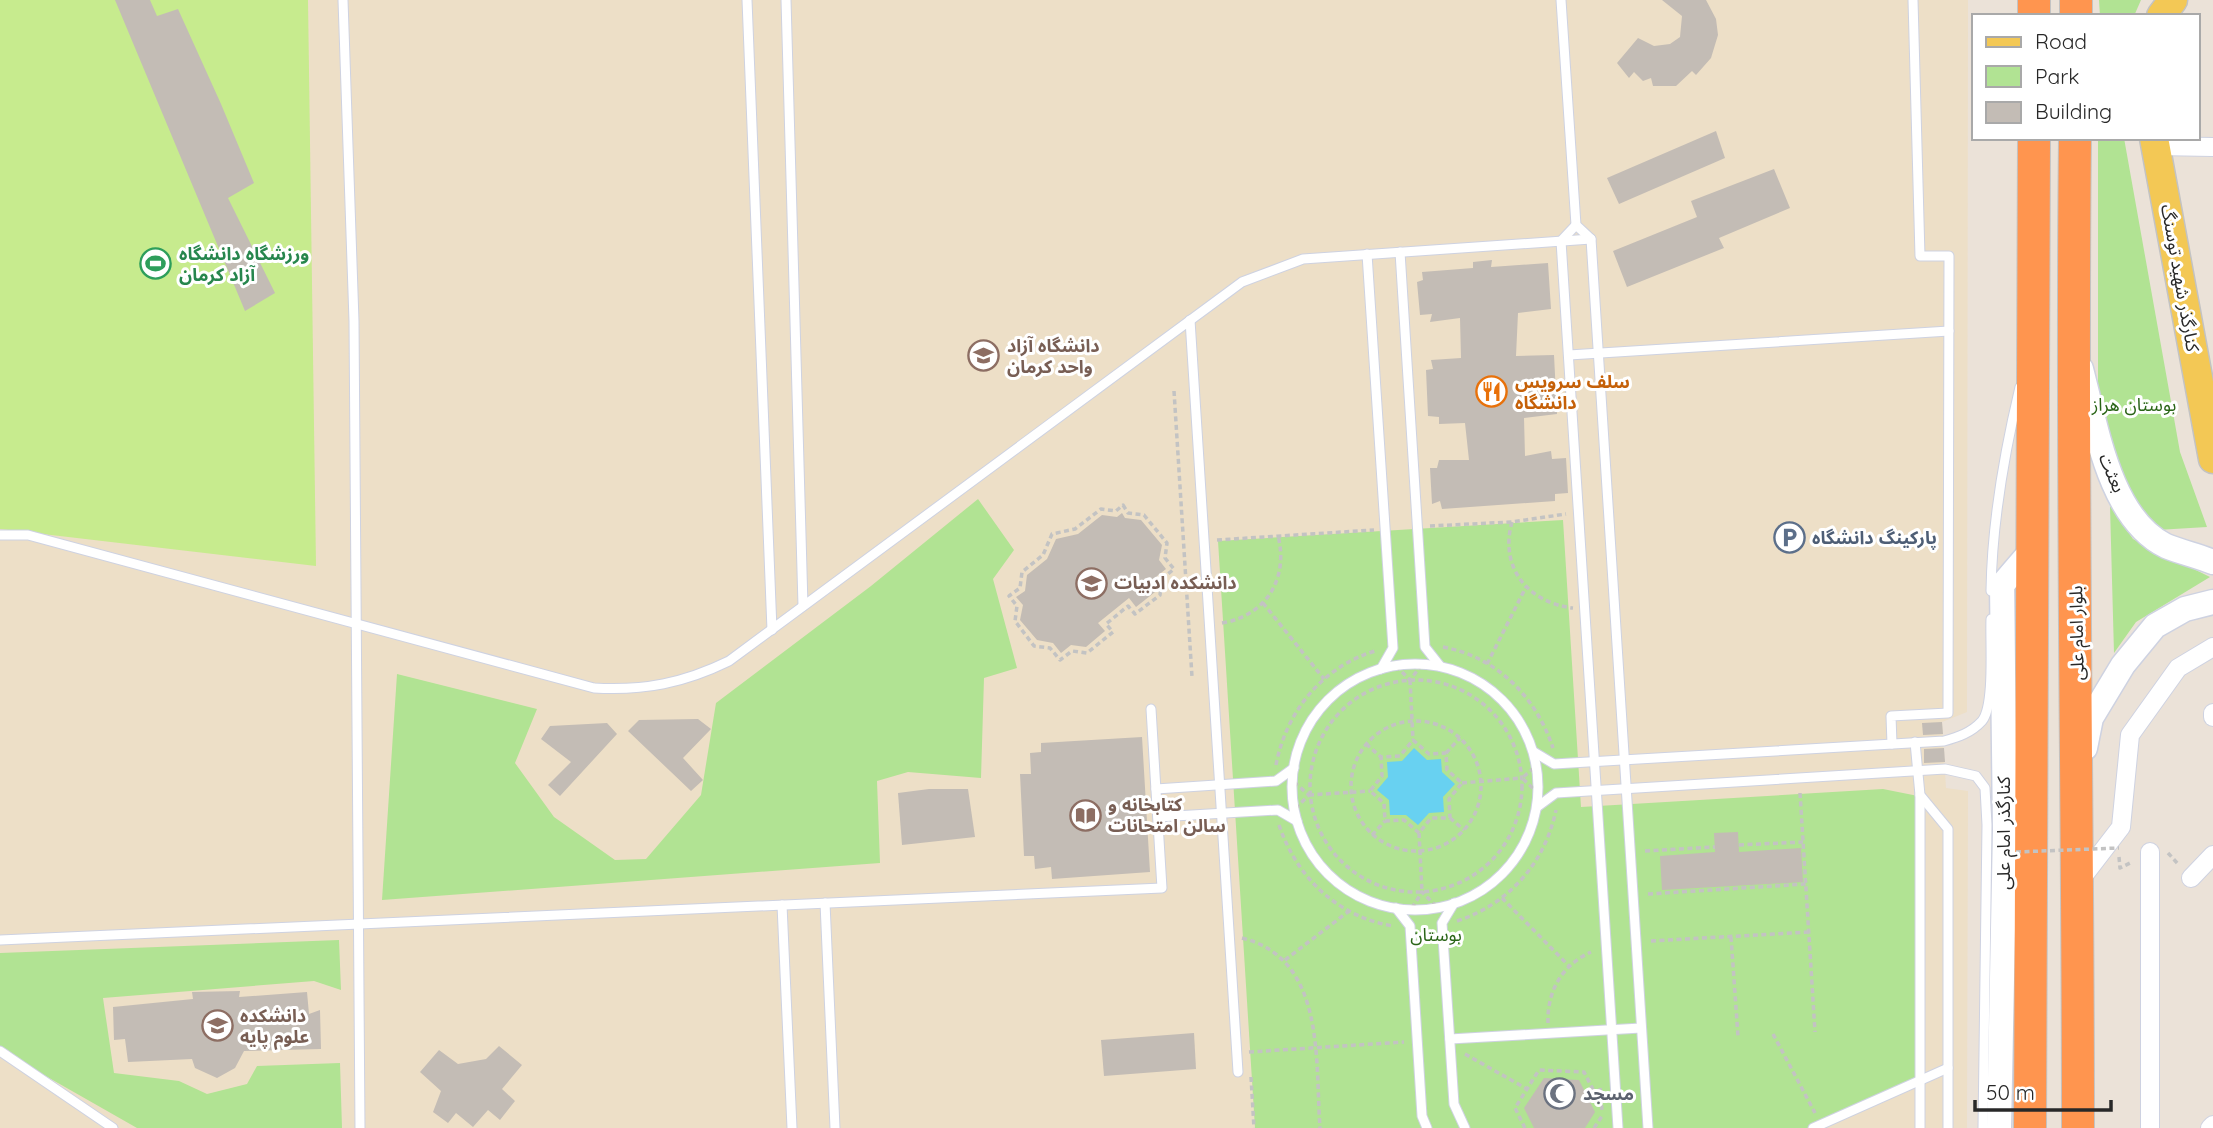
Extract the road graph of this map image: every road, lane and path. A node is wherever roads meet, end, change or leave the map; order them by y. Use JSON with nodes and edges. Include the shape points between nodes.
{"nodes":[{"id":1,"x":343,"y":0,"type":"edge"},
{"id":2,"x":747,"y":0,"type":"edge"},
{"id":3,"x":786,"y":0,"type":"edge"},
{"id":4,"x":1561,"y":0,"type":"edge"},
{"id":5,"x":1913,"y":0,"type":"edge"},
{"id":6,"x":2034,"y":140,"type":"edge"},
{"id":7,"x":2075,"y":140,"type":"edge"},
{"id":8,"x":2155,"y":142,"type":"edge"},
{"id":9,"x":2213,"y":147,"type":"edge"},
{"id":10,"x":1576,"y":225,"type":"junction"},
{"id":11,"x":1591,"y":239,"type":"junction"},
{"id":12,"x":1561,"y":241,"type":"junction"},
{"id":13,"x":1400,"y":252,"type":"junction"},
{"id":14,"x":1367,"y":254,"type":"junction"},
{"id":15,"x":1190,"y":320,"type":"junction"},
{"id":16,"x":1949,"y":331,"type":"junction"},
{"id":17,"x":2033,"y":331,"type":"junction"},
{"id":18,"x":2073,"y":337,"type":"junction"},
{"id":19,"x":1598,"y":353,"type":"junction"},
{"id":20,"x":1569,"y":355,"type":"junction"},
{"id":21,"x":2207,"y":386,"type":"edge"},
{"id":22,"x":1174,"y":391,"type":"dead end"},
{"id":23,"x":2213,"y":459,"type":"edge"},
{"id":24,"x":1576,"y":513,"type":"dead end"},
{"id":25,"x":1144,"y":515,"type":"joint"},
{"id":26,"x":1512,"y":522,"type":"junction"},
{"id":27,"x":1428,"y":527,"type":"dead end"},
{"id":28,"x":0,"y":535,"type":"edge"},
{"id":29,"x":1278,"y":536,"type":"junction"},
{"id":30,"x":1204,"y":540,"type":"junction"},
{"id":31,"x":1184,"y":542,"type":"junction"},
{"id":32,"x":1375,"y":543,"type":"dead end"},
{"id":33,"x":2032,"y":550,"type":"junction"},
{"id":34,"x":2213,"y":562,"type":"edge"},
{"id":35,"x":1525,"y":587,"type":"junction"},
{"id":36,"x":2213,"y":602,"type":"edge"},
{"id":37,"x":1263,"y":603,"type":"junction"},
{"id":38,"x":803,"y":606,"type":"junction"},
{"id":39,"x":1578,"y":609,"type":"dead end"},
{"id":40,"x":1222,"y":623,"type":"dead end"},
{"id":41,"x":358,"y":626,"type":"junction"},
{"id":42,"x":772,"y":629,"type":"junction"},
{"id":43,"x":2213,"y":647,"type":"edge"},
{"id":44,"x":1430,"y":654,"type":"junction"},
{"id":45,"x":1388,"y":656,"type":"junction"},
{"id":46,"x":1422,"y":664,"type":"junction"},
{"id":47,"x":1487,"y":664,"type":"junction"},
{"id":48,"x":1396,"y":666,"type":"junction"},
{"id":49,"x":1440,"y":666,"type":"junction"},
{"id":50,"x":1381,"y":669,"type":"junction"},
{"id":51,"x":1192,"y":677,"type":"dead end"},
{"id":52,"x":1324,"y":679,"type":"junction"},
{"id":53,"x":1410,"y":680,"type":"junction"},
{"id":54,"x":1151,"y":709,"type":"dead end"},
{"id":55,"x":1412,"y":721,"type":"junction"},
{"id":56,"x":1460,"y":738,"type":"junction"},
{"id":57,"x":1413,"y":740,"type":"junction"},
{"id":58,"x":1915,"y":742,"type":"junction"},
{"id":59,"x":1366,"y":744,"type":"junction"},
{"id":60,"x":1892,"y":744,"type":"junction"},
{"id":61,"x":1446,"y":753,"type":"junction"},
{"id":62,"x":1381,"y":757,"type":"junction"},
{"id":63,"x":1624,"y":760,"type":"junction"},
{"id":64,"x":1540,"y":762,"type":"junction"},
{"id":65,"x":1594,"y":762,"type":"junction"},
{"id":66,"x":1917,"y":771,"type":"junction"},
{"id":67,"x":1289,"y":778,"type":"junction"},
{"id":68,"x":1522,"y":778,"type":"junction"},
{"id":69,"x":2078,"y":780,"type":"junction"},
{"id":70,"x":1481,"y":781,"type":"junction"},
{"id":71,"x":1462,"y":783,"type":"junction"},
{"id":72,"x":1220,"y":785,"type":"junction"},
{"id":73,"x":1626,"y":788,"type":"junction"},
{"id":74,"x":1156,"y":789,"type":"junction"},
{"id":75,"x":1370,"y":790,"type":"junction"},
{"id":76,"x":1596,"y":790,"type":"junction"},
{"id":77,"x":1350,"y":792,"type":"junction"},
{"id":78,"x":1538,"y":792,"type":"junction"},
{"id":79,"x":1800,"y":793,"type":"dead end"},
{"id":80,"x":1309,"y":795,"type":"junction"},
{"id":81,"x":1920,"y":795,"type":"junction"},
{"id":82,"x":1547,"y":799,"type":"junction"},
{"id":83,"x":1536,"y":807,"type":"junction"},
{"id":84,"x":1222,"y":813,"type":"junction"},
{"id":85,"x":1293,"y":815,"type":"junction"},
{"id":86,"x":1158,"y":817,"type":"junction"},
{"id":87,"x":1450,"y":817,"type":"junction"},
{"id":88,"x":1385,"y":821,"type":"junction"},
{"id":89,"x":1464,"y":830,"type":"junction"},
{"id":90,"x":1419,"y":833,"type":"junction"},
{"id":91,"x":1372,"y":835,"type":"junction"},
{"id":92,"x":1803,"y":842,"type":"junction"},
{"id":93,"x":1739,"y":845,"type":"dead end"},
{"id":94,"x":1714,"y":847,"type":"dead end"},
{"id":95,"x":2119,"y":848,"type":"dead end"},
{"id":96,"x":1645,"y":851,"type":"dead end"},
{"id":97,"x":1420,"y":852,"type":"junction"},
{"id":98,"x":2016,"y":852,"type":"dead end"},
{"id":99,"x":2150,"y":852,"type":"dead end"},
{"id":100,"x":2213,"y":855,"type":"edge"},
{"id":101,"x":2191,"y":878,"type":"dead end"},
{"id":102,"x":2078,"y":883,"type":"junction"},
{"id":103,"x":1806,"y":884,"type":"junction"},
{"id":104,"x":1422,"y":892,"type":"junction"},
{"id":105,"x":1648,"y":894,"type":"dead end"},
{"id":106,"x":1502,"y":898,"type":"junction"},
{"id":107,"x":825,"y":903,"type":"junction"},
{"id":108,"x":1454,"y":903,"type":"junction"},
{"id":109,"x":782,"y":905,"type":"junction"},
{"id":110,"x":1437,"y":907,"type":"junction"},
{"id":111,"x":1396,"y":908,"type":"junction"},
{"id":112,"x":1411,"y":909,"type":"junction"},
{"id":113,"x":1349,"y":911,"type":"junction"},
{"id":114,"x":1447,"y":916,"type":"junction"},
{"id":115,"x":1405,"y":919,"type":"junction"},
{"id":116,"x":356,"y":924,"type":"junction"},
{"id":117,"x":1809,"y":932,"type":"junction"},
{"id":118,"x":1731,"y":936,"type":"junction"},
{"id":119,"x":1242,"y":938,"type":"dead end"},
{"id":120,"x":0,"y":940,"type":"edge"},
{"id":121,"x":1651,"y":942,"type":"dead end"},
{"id":122,"x":1591,"y":952,"type":"dead end"},
{"id":123,"x":1285,"y":960,"type":"junction"},
{"id":124,"x":1569,"y":967,"type":"junction"},
{"id":125,"x":1642,"y":1028,"type":"junction"},
{"id":126,"x":1611,"y":1030,"type":"junction"},
{"id":127,"x":1815,"y":1032,"type":"dead end"},
{"id":128,"x":1551,"y":1034,"type":"junction"},
{"id":129,"x":1773,"y":1034,"type":"dead end"},
{"id":130,"x":1738,"y":1036,"type":"dead end"},
{"id":131,"x":1450,"y":1040,"type":"junction"},
{"id":132,"x":1407,"y":1042,"type":"dead end"},
{"id":133,"x":1314,"y":1048,"type":"junction"},
{"id":134,"x":0,"y":1051,"type":"edge"},
{"id":135,"x":1475,"y":1051,"type":"dead end"},
{"id":136,"x":1249,"y":1052,"type":"dead end"},
{"id":137,"x":1948,"y":1068,"type":"junction"},
{"id":138,"x":1238,"y":1072,"type":"dead end"},
{"id":139,"x":1920,"y":1080,"type":"junction"},
{"id":140,"x":1527,"y":1089,"type":"junction"},
{"id":141,"x":1601,"y":1106,"type":"dead end"},
{"id":142,"x":1602,"y":1116,"type":"dead end"},
{"id":143,"x":1817,"y":1126,"type":"edge"},
{"id":144,"x":113,"y":1128,"type":"edge"},
{"id":145,"x":360,"y":1128,"type":"edge"},
{"id":146,"x":792,"y":1128,"type":"edge"},
{"id":147,"x":835,"y":1128,"type":"edge"},
{"id":148,"x":1320,"y":1128,"type":"edge"},
{"id":149,"x":1427,"y":1128,"type":"edge"},
{"id":150,"x":1465,"y":1128,"type":"edge"},
{"id":151,"x":1525,"y":1128,"type":"edge"},
{"id":152,"x":1594,"y":1128,"type":"edge"},
{"id":153,"x":1618,"y":1128,"type":"edge"},
{"id":154,"x":1648,"y":1128,"type":"edge"},
{"id":155,"x":1920,"y":1128,"type":"edge"},
{"id":156,"x":1948,"y":1128,"type":"edge"},
{"id":157,"x":1983,"y":1128,"type":"edge"},
{"id":158,"x":1999,"y":1128,"type":"edge"},
{"id":159,"x":2030,"y":1128,"type":"edge"},
{"id":160,"x":2078,"y":1128,"type":"edge"},
{"id":161,"x":2150,"y":1128,"type":"edge"}],
"edges":[{"from":1,"to":41,"type":"lane"},
{"from":2,"to":42,"type":"lane"},
{"from":3,"to":38,"type":"lane"},
{"from":4,"to":10,"type":"lane"},
{"from":5,"to":16,"type":"lane","via":[[1920,256],[1949,256]]},
{"from":6,"to":17,"type":"highway"},
{"from":7,"to":18,"type":"highway","name":"بلوار امام علی"},
{"from":8,"to":9,"type":"street"},
{"from":8,"to":21,"type":"main road","name":"کنارگذر شهید توسنگ"},
{"from":10,"to":11,"type":"lane"},
{"from":10,"to":12,"type":"lane"},
{"from":11,"to":12,"type":"lane"},
{"from":11,"to":19,"type":"lane"},
{"from":12,"to":13,"type":"lane"},
{"from":12,"to":20,"type":"lane"},
{"from":13,"to":14,"type":"lane"},
{"from":13,"to":44,"type":"lane","via":[[1425,647]]},
{"from":14,"to":15,"type":"lane","via":[[1303,259],[1242,282]]},
{"from":14,"to":45,"type":"lane","via":[[1392,648]]},
{"from":15,"to":30,"type":"lane"},
{"from":15,"to":38,"type":"lane"},
{"from":16,"to":19,"type":"lane"},
{"from":16,"to":60,"type":"lane","via":[[1948,713],[1891,716]]},
{"from":17,"to":33,"type":"highway"},
{"from":17,"to":58,"type":"lane","via":[[2006,443],[1992,548],[1989,696],[1984,719],[1966,734],[1944,741]]},
{"from":18,"to":34,"type":"street","name":"بعثت","via":[[2107,469],[2133,519],[2165,545]]},
{"from":18,"to":69,"type":"highway","name":"بلوار امام علی"},
{"from":19,"to":20,"type":"lane"},
{"from":19,"to":63,"type":"lane"},
{"from":20,"to":65,"type":"lane"},
{"from":21,"to":23,"type":"main road","name":"کنارگذر شهید توسنگ"},
{"from":22,"to":31,"type":"path"},
{"from":24,"to":26,"type":"path"},
{"from":25,"to":25,"type":"path","via":[[1128,513],[1123,505],[1116,511],[1101,509],[1075,529],[1052,534],[1042,555],[1022,572],[1020,588],[1009,596],[1017,606],[1015,621],[1034,646],[1050,648],[1060,660],[1072,651],[1087,653],[1113,632],[1106,624],[1128,606],[1135,614],[1160,595],[1162,579],[1174,569],[1165,558],[1167,543]]},
{"from":26,"to":27,"type":"path"},
{"from":26,"to":35,"type":"path","via":[[1510,556]]},
{"from":28,"to":41,"type":"lane","via":[[27,535]]},
{"from":29,"to":30,"type":"path"},
{"from":29,"to":32,"type":"path","via":[[1374,530]]},
{"from":29,"to":37,"type":"path","via":[[1280,571]]},
{"from":30,"to":31,"type":"path"},
{"from":30,"to":72,"type":"lane"},
{"from":31,"to":51,"type":"path"},
{"from":33,"to":158,"type":"street","name":"کنارگذر امام علی","via":[[2002,585],[2005,830]]},
{"from":33,"to":159,"type":"highway"},
{"from":35,"to":39,"type":"path","via":[[1553,605]]},
{"from":35,"to":47,"type":"path"},
{"from":36,"to":69,"type":"street","via":[[2185,609],[2155,626],[2123,665],[2091,718]]},
{"from":37,"to":40,"type":"path","via":[[1240,619]]},
{"from":37,"to":52,"type":"path"},
{"from":38,"to":42,"type":"lane"},
{"from":41,"to":42,"type":"lane","via":[[594,688],[629,690],[698,676],[729,661]]},
{"from":41,"to":116,"type":"lane"},
{"from":43,"to":102,"type":"street","via":[[2178,668],[2130,736],[2122,827]]},
{"from":44,"to":46,"type":"path"},
{"from":44,"to":47,"type":"path","via":[[1436,646]]},
{"from":44,"to":49,"type":"lane"},
{"from":45,"to":48,"type":"path"},
{"from":45,"to":50,"type":"lane"},
{"from":45,"to":52,"type":"path","via":[[1381,649],[1369,653]]},
{"from":46,"to":48,"type":"lane"},
{"from":46,"to":49,"type":"lane"},
{"from":46,"to":53,"type":"path"},
{"from":47,"to":64,"type":"path","via":[[1510,680],[1537,711],[1553,749]]},
{"from":48,"to":50,"type":"lane"},
{"from":48,"to":53,"type":"path"},
{"from":49,"to":64,"type":"lane","via":[[1465,674],[1499,696],[1516,716]]},
{"from":50,"to":67,"type":"lane","via":[[1347,685],[1319,711]]},
{"from":52,"to":67,"type":"path","via":[[1304,700],[1283,738],[1276,766]]},
{"from":53,"to":55,"type":"path"},
{"from":53,"to":68,"type":"path","via":[[1454,687],[1491,711],[1516,749]]},
{"from":53,"to":80,"type":"path","via":[[1365,693],[1335,717],[1315,750]]},
{"from":54,"to":74,"type":"lane"},
{"from":55,"to":56,"type":"path","via":[[1438,725]]},
{"from":55,"to":57,"type":"path"},
{"from":55,"to":59,"type":"path","via":[[1387,727]]},
{"from":56,"to":61,"type":"path"},
{"from":56,"to":70,"type":"path","via":[[1475,758]]},
{"from":57,"to":61,"type":"path","via":[[1429,754]]},
{"from":57,"to":62,"type":"path","via":[[1400,756]]},
{"from":58,"to":60,"type":"lane"},
{"from":58,"to":66,"type":"lane"},
{"from":59,"to":62,"type":"path"},
{"from":59,"to":77,"type":"path","via":[[1353,766]]},
{"from":60,"to":63,"type":"lane"},
{"from":61,"to":71,"type":"path","via":[[1447,770]]},
{"from":62,"to":75,"type":"path","via":[[1382,776]]},
{"from":63,"to":65,"type":"lane"},
{"from":63,"to":73,"type":"lane"},
{"from":64,"to":65,"type":"lane"},
{"from":64,"to":68,"type":"path"},
{"from":64,"to":78,"type":"lane"},
{"from":65,"to":76,"type":"lane"},
{"from":66,"to":73,"type":"lane"},
{"from":66,"to":81,"type":"lane"},
{"from":66,"to":157,"type":"lane","via":[[1945,769],[1976,776],[1985,788]]},
{"from":67,"to":72,"type":"lane"},
{"from":67,"to":80,"type":"path"},
{"from":67,"to":85,"type":"lane"},
{"from":68,"to":70,"type":"path"},
{"from":68,"to":78,"type":"path"},
{"from":68,"to":104,"type":"path","via":[[1515,823],[1496,856],[1466,880]]},
{"from":69,"to":102,"type":"highway","name":"بلوار امام علی"},
{"from":70,"to":71,"type":"path"},
{"from":70,"to":89,"type":"path","via":[[1478,807]]},
{"from":71,"to":87,"type":"path","via":[[1449,799]]},
{"from":72,"to":74,"type":"lane"},
{"from":72,"to":84,"type":"lane"},
{"from":73,"to":76,"type":"lane"},
{"from":73,"to":125,"type":"lane"},
{"from":74,"to":86,"type":"lane"},
{"from":75,"to":77,"type":"path"},
{"from":75,"to":88,"type":"path","via":[[1384,803]]},
{"from":76,"to":82,"type":"lane","via":[[1556,793]]},
{"from":76,"to":126,"type":"lane"},
{"from":77,"to":80,"type":"path"},
{"from":77,"to":91,"type":"path","via":[[1357,816]]},
{"from":78,"to":82,"type":"path"},
{"from":78,"to":83,"type":"lane"},
{"from":79,"to":92,"type":"path"},
{"from":80,"to":85,"type":"path"},
{"from":80,"to":104,"type":"path","via":[[1322,838],[1340,862],[1378,886]]},
{"from":81,"to":137,"type":"lane","via":[[1948,829]]},
{"from":81,"to":139,"type":"lane"},
{"from":82,"to":83,"type":"lane"},
{"from":82,"to":106,"type":"path","via":[[1556,808],[1544,846],[1522,880]]},
{"from":83,"to":108,"type":"lane","via":[[1524,845],[1509,866],[1490,884]]},
{"from":84,"to":85,"type":"lane","via":[[1278,810]]},
{"from":84,"to":86,"type":"lane"},
{"from":84,"to":138,"type":"lane"},
{"from":85,"to":111,"type":"lane","via":[[1313,855],[1329,874],[1360,896]]},
{"from":85,"to":113,"type":"path","via":[[1279,824],[1297,864],[1320,891]]},
{"from":86,"to":107,"type":"lane","via":[[1162,888]]},
{"from":87,"to":89,"type":"path"},
{"from":87,"to":90,"type":"path","via":[[1432,818]]},
{"from":88,"to":90,"type":"path","via":[[1404,820]]},
{"from":88,"to":91,"type":"path"},
{"from":89,"to":97,"type":"path","via":[[1444,845]]},
{"from":90,"to":97,"type":"path"},
{"from":91,"to":97,"type":"path","via":[[1394,848]]},
{"from":92,"to":93,"type":"path"},
{"from":92,"to":103,"type":"path"},
{"from":94,"to":96,"type":"path"},
{"from":95,"to":98,"type":"path","bridge":true},
{"from":97,"to":104,"type":"path"},
{"from":99,"to":161,"type":"street"},
{"from":100,"to":101,"type":"street"},
{"from":102,"to":160,"type":"highway","name":"بلوار امام علی"},
{"from":103,"to":105,"type":"path"},
{"from":103,"to":117,"type":"path"},
{"from":104,"to":110,"type":"path"},
{"from":104,"to":112,"type":"path"},
{"from":106,"to":114,"type":"path","via":[[1453,922]]},
{"from":106,"to":124,"type":"path"},
{"from":107,"to":109,"type":"lane"},
{"from":107,"to":147,"type":"lane"},
{"from":108,"to":110,"type":"lane"},
{"from":108,"to":114,"type":"lane"},
{"from":109,"to":116,"type":"lane"},
{"from":109,"to":146,"type":"lane"},
{"from":110,"to":112,"type":"lane"},
{"from":110,"to":114,"type":"path"},
{"from":111,"to":112,"type":"lane"},
{"from":111,"to":115,"type":"lane"},
{"from":113,"to":115,"type":"path","via":[[1399,927]]},
{"from":113,"to":123,"type":"path"},
{"from":114,"to":131,"type":"lane","via":[[1443,923]]},
{"from":115,"to":149,"type":"lane","via":[[1410,926],[1422,1116]]},
{"from":116,"to":120,"type":"lane"},
{"from":116,"to":145,"type":"lane"},
{"from":117,"to":118,"type":"path"},
{"from":117,"to":127,"type":"path"},
{"from":118,"to":121,"type":"path"},
{"from":118,"to":130,"type":"path"},
{"from":119,"to":123,"type":"path"},
{"from":122,"to":124,"type":"path"},
{"from":123,"to":133,"type":"path","via":[[1306,992]]},
{"from":124,"to":128,"type":"path","via":[[1551,996]]},
{"from":125,"to":126,"type":"lane"},
{"from":125,"to":154,"type":"lane"},
{"from":126,"to":128,"type":"lane"},
{"from":126,"to":153,"type":"lane"},
{"from":128,"to":131,"type":"lane"},
{"from":129,"to":143,"type":"path"},
{"from":131,"to":150,"type":"lane","via":[[1454,1104]]},
{"from":132,"to":133,"type":"path"},
{"from":133,"to":136,"type":"path"},
{"from":133,"to":148,"type":"path"},
{"from":134,"to":144,"type":"lane"},
{"from":135,"to":140,"type":"path","via":[[1462,1052]]},
{"from":137,"to":139,"type":"lane"},
{"from":137,"to":156,"type":"lane"},
{"from":139,"to":143,"type":"lane"},
{"from":139,"to":155,"type":"lane"},
{"from":140,"to":141,"type":"path","via":[[1539,1070],[1584,1072]]},
{"from":140,"to":151,"type":"path","via":[[1515,1108]]},
{"from":142,"to":152,"type":"path"}]}
